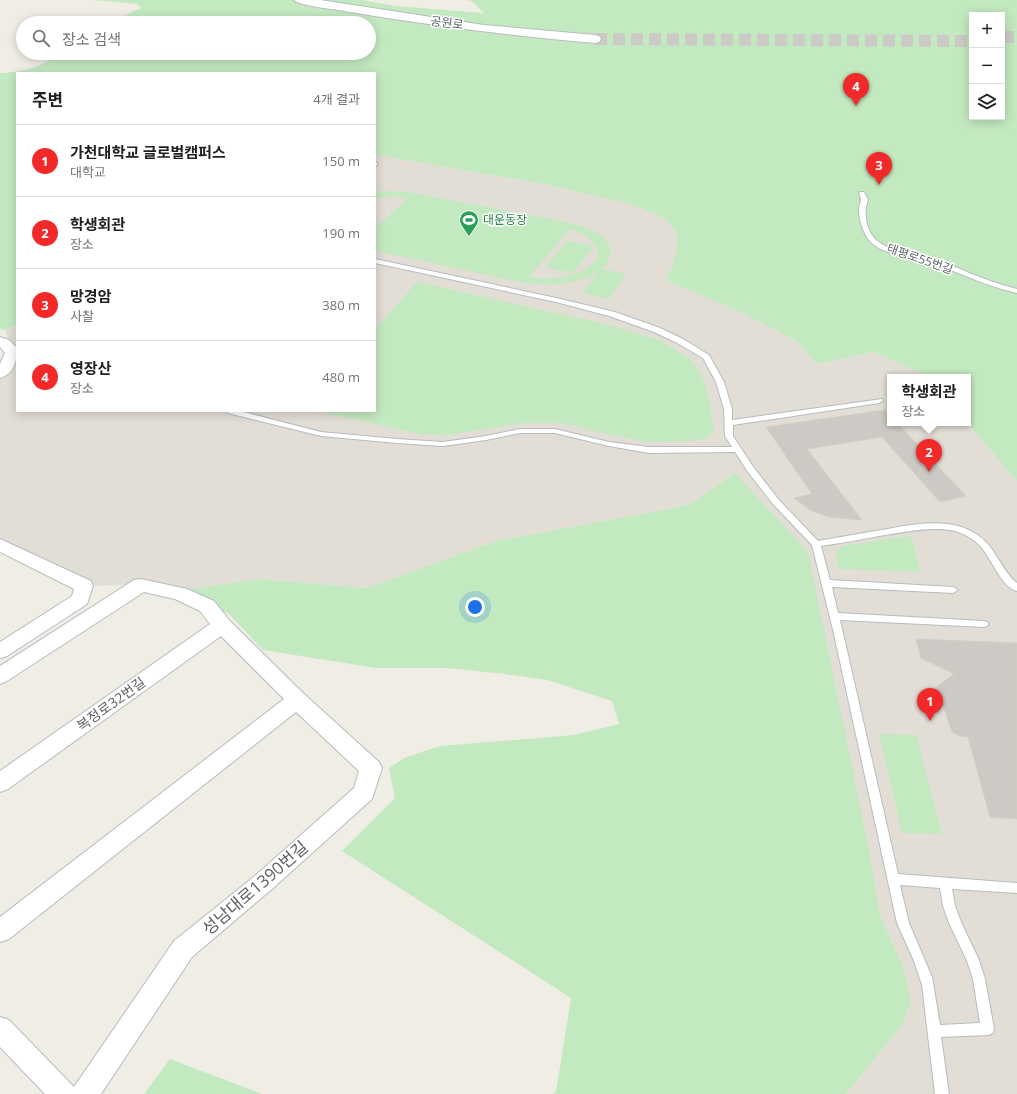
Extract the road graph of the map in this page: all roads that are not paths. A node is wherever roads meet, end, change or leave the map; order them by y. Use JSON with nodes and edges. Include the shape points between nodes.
{"nodes":[{"id":1,"x":300,"y":0,"type":"edge"},
{"id":2,"x":325,"y":0,"type":"edge"},
{"id":3,"x":862,"y":193,"type":"dead end"},
{"id":4,"x":376,"y":261,"type":"edge"},
{"id":5,"x":1017,"y":291,"type":"edge"},
{"id":6,"x":0,"y":341,"type":"edge"},
{"id":7,"x":0,"y":372,"type":"edge"},
{"id":8,"x":879,"y":401,"type":"dead end"},
{"id":9,"x":236,"y":412,"type":"edge"},
{"id":10,"x":729,"y":423,"type":"junction"},
{"id":11,"x":738,"y":449,"type":"junction"},
{"id":12,"x":816,"y":544,"type":"junction"},
{"id":13,"x":0,"y":545,"type":"edge"},
{"id":14,"x":826,"y":583,"type":"junction"},
{"id":15,"x":1017,"y":588,"type":"edge"},
{"id":16,"x":953,"y":590,"type":"dead end"},
{"id":17,"x":834,"y":616,"type":"junction"},
{"id":18,"x":984,"y":624,"type":"dead end"},
{"id":19,"x":222,"y":625,"type":"junction"},
{"id":20,"x":0,"y":651,"type":"edge"},
{"id":21,"x":0,"y":676,"type":"edge"},
{"id":22,"x":298,"y":700,"type":"junction"},
{"id":23,"x":0,"y":783,"type":"edge"},
{"id":24,"x":893,"y":879,"type":"junction"},
{"id":25,"x":945,"y":883,"type":"junction"},
{"id":26,"x":1017,"y":888,"type":"edge"},
{"id":27,"x":0,"y":931,"type":"edge"},
{"id":28,"x":0,"y":1029,"type":"edge"},
{"id":29,"x":933,"y":1031,"type":"junction"},
{"id":30,"x":64,"y":1094,"type":"edge"},
{"id":31,"x":85,"y":1094,"type":"edge"},
{"id":32,"x":942,"y":1094,"type":"edge"}],
"edges":[{"from":1,"to":2,"type":"main road","name":"공원로","via":[[440,23],[557,36],[597,36],[421,16]]},
{"from":3,"to":5,"type":"lane","name":"태평로55번길","via":[[865,200],[861,209],[868,235],[885,249],[926,259],[982,281]]},
{"from":4,"to":10,"type":"lane","via":[[556,300],[612,314],[657,330],[706,357],[720,382],[728,409]]},
{"from":6,"to":7,"type":"street","via":[[13,353],[6,367]]},
{"from":8,"to":10,"type":"lane"},
{"from":9,"to":11,"type":"lane","via":[[320,434],[397,441],[443,444],[520,431],[555,431],[609,444],[649,450]]},
{"from":10,"to":11,"type":"lane","via":[[729,436]]},
{"from":11,"to":12,"type":"lane","via":[[776,502]]},
{"from":12,"to":14,"type":"lane"},
{"from":12,"to":15,"type":"lane","via":[[916,528],[956,528],[979,540],[1011,584]]},
{"from":13,"to":20,"type":"street","via":[[84,586],[80,599]]},
{"from":14,"to":16,"type":"lane"},
{"from":14,"to":17,"type":"lane"},
{"from":17,"to":18,"type":"lane"},
{"from":17,"to":24,"type":"lane"},
{"from":19,"to":21,"type":"street","name":"성남대로1390번길","via":[[207,606],[180,594],[141,585]]},
{"from":19,"to":22,"type":"street","name":"성남대로1390번길"},
{"from":19,"to":23,"type":"street","name":"복정로32번길"},
{"from":22,"to":27,"type":"street"},
{"from":22,"to":31,"type":"street","name":"성남대로1390번길","via":[[370,768],[364,792],[264,882],[183,949]]},
{"from":24,"to":25,"type":"lane"},
{"from":24,"to":29,"type":"lane","via":[[903,923],[928,985]]},
{"from":25,"to":26,"type":"lane"},
{"from":25,"to":29,"type":"lane","via":[[949,906],[979,979],[988,1029]]},
{"from":28,"to":30,"type":"street"},
{"from":29,"to":32,"type":"lane"}]}
